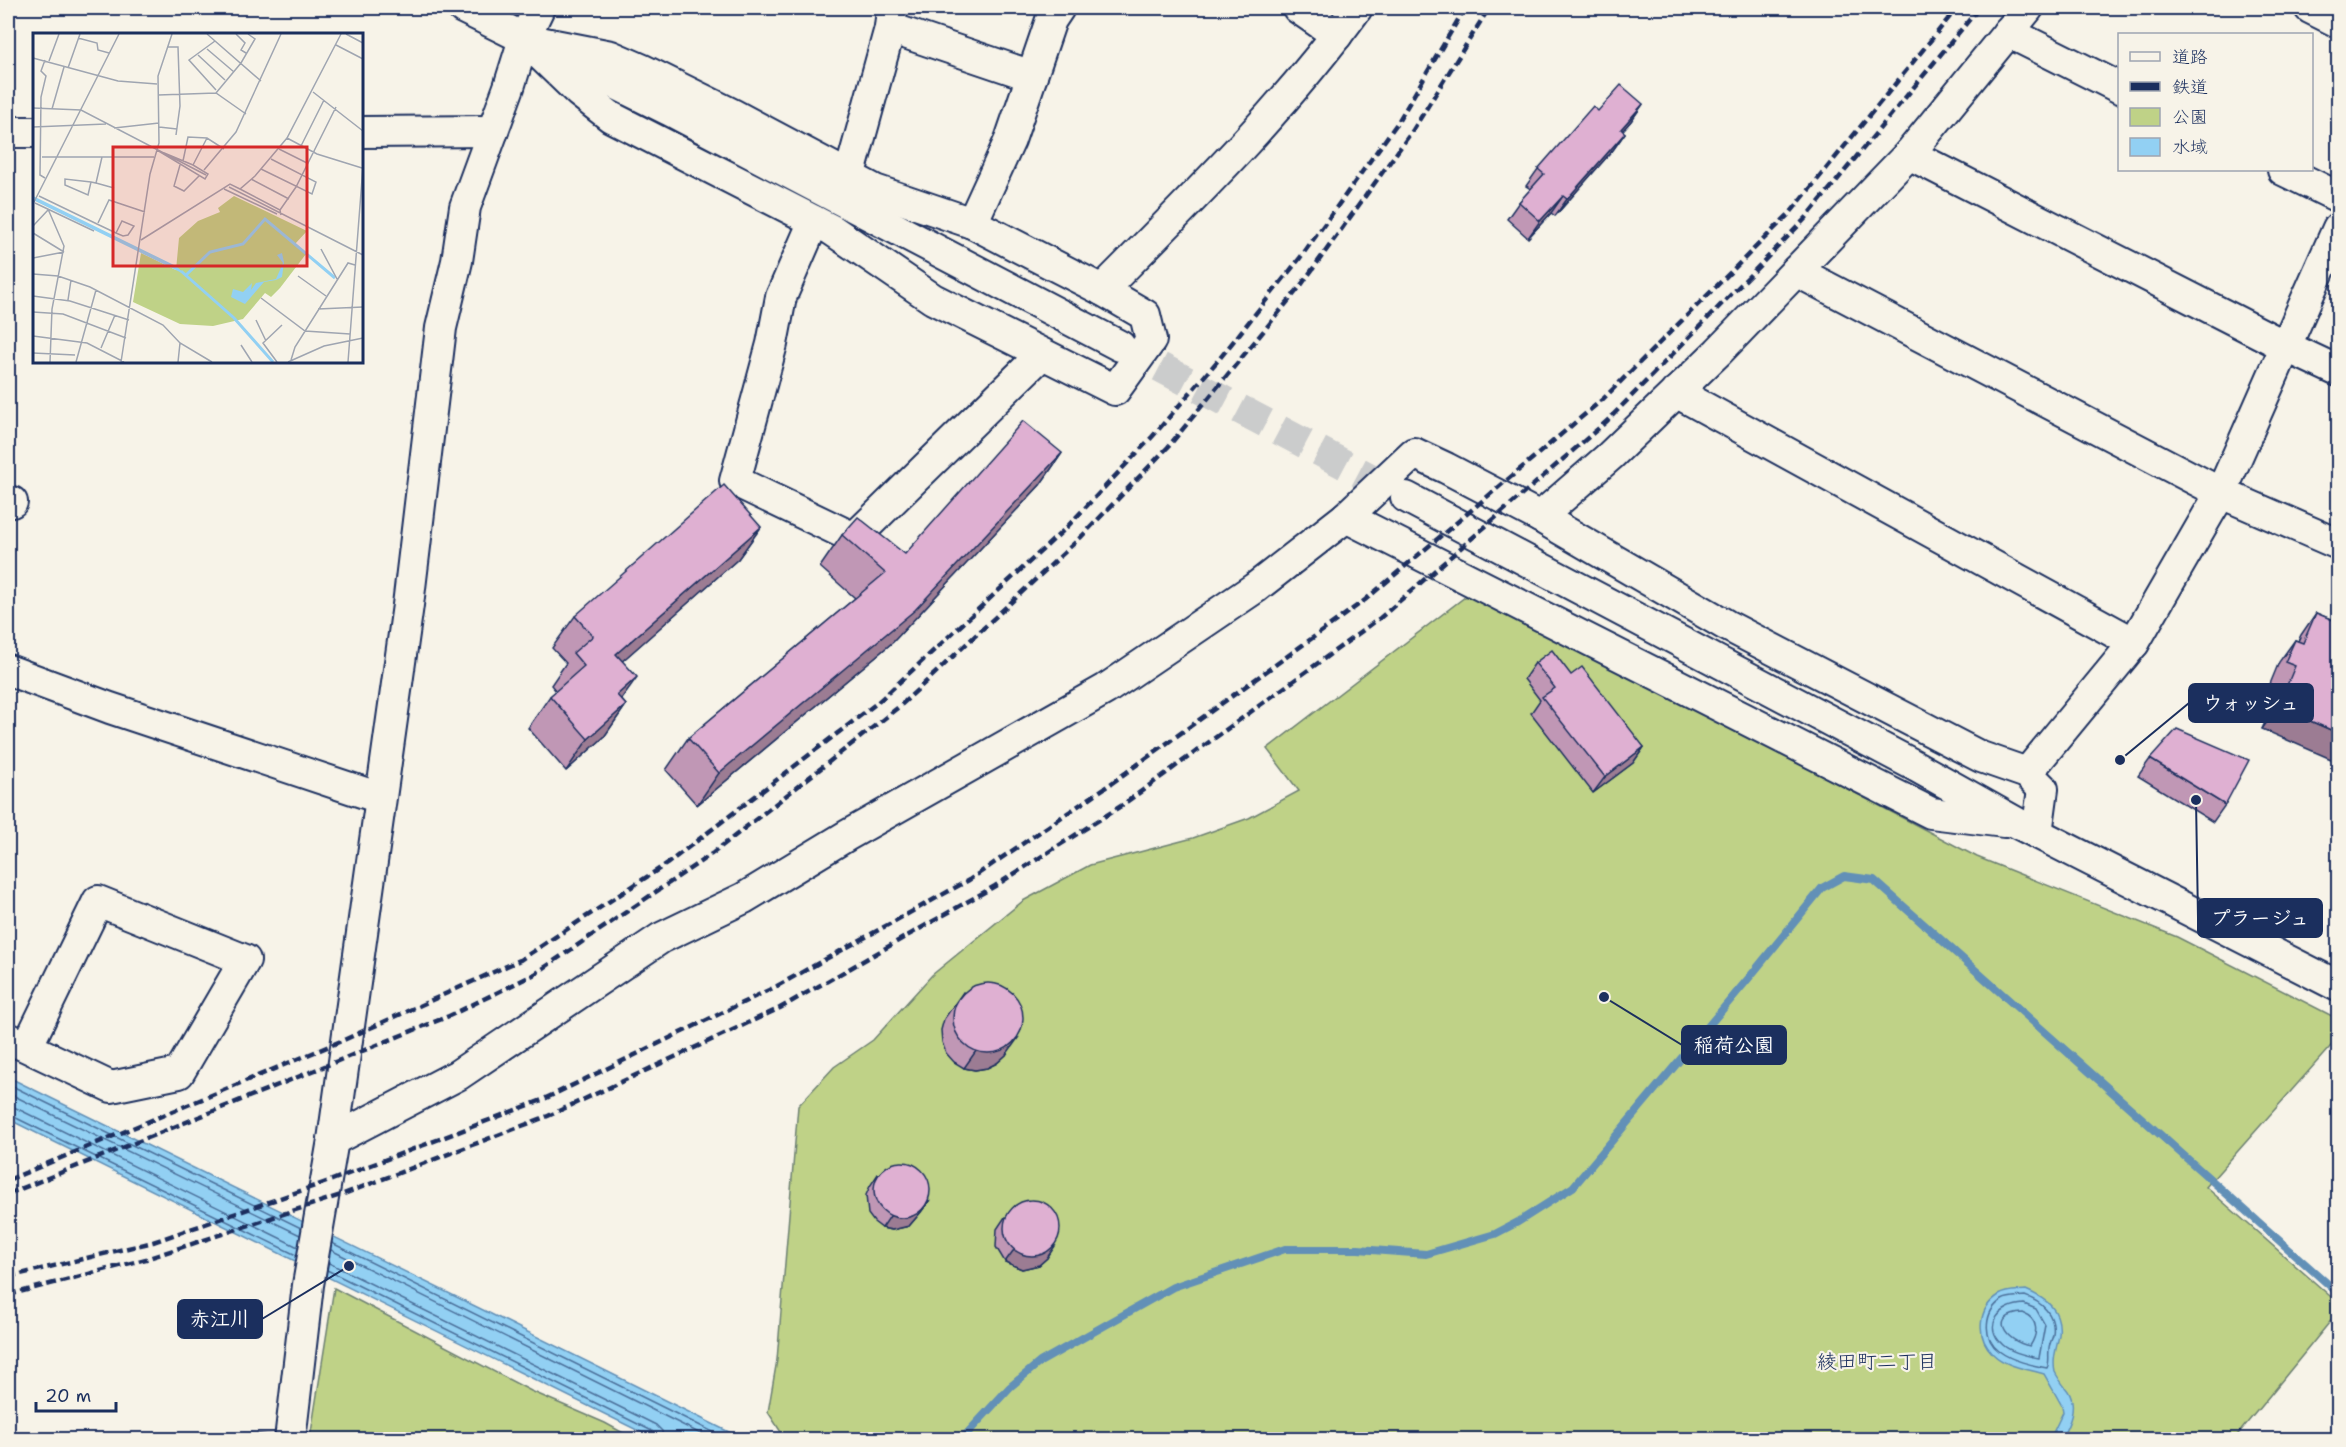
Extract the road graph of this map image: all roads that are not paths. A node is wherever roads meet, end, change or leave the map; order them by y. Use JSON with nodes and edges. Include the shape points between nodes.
{"nodes":[{"id":1,"x":464,"y":8,"type":"edge"},
{"id":2,"x":539,"y":8,"type":"edge"},
{"id":3,"x":1059,"y":8,"type":"edge"},
{"id":4,"x":1298,"y":8,"type":"edge"},
{"id":5,"x":1357,"y":8,"type":"edge"},
{"id":6,"x":2028,"y":8,"type":"edge"},
{"id":7,"x":2310,"y":8,"type":"edge"},
{"id":8,"x":891,"y":18,"type":"edge"},
{"id":9,"x":2338,"y":22,"type":"edge"},
{"id":10,"x":2008,"y":32,"type":"junction"},
{"id":11,"x":1337,"y":35,"type":"junction"},
{"id":12,"x":524,"y":39,"type":"junction"},
{"id":13,"x":1032,"y":76,"type":"junction"},
{"id":14,"x":2118,"y":87,"type":"edge"},
{"id":15,"x":493,"y":131,"type":"junction"},
{"id":16,"x":8,"y":132,"type":"edge"},
{"id":17,"x":33,"y":132,"type":"edge"},
{"id":18,"x":363,"y":132,"type":"edge"},
{"id":19,"x":1909,"y":154,"type":"junction"},
{"id":20,"x":2285,"y":171,"type":"edge"},
{"id":21,"x":849,"y":177,"type":"junction"},
{"id":22,"x":2338,"y":197,"type":"edge"},
{"id":23,"x":814,"y":221,"type":"junction"},
{"id":24,"x":972,"y":223,"type":"junction"},
{"id":25,"x":2338,"y":228,"type":"edge"},
{"id":26,"x":1796,"y":272,"type":"junction"},
{"id":27,"x":1102,"y":290,"type":"junction"},
{"id":28,"x":1120,"y":346,"type":"tunnel mouth"},
{"id":29,"x":2287,"y":347,"type":"junction"},
{"id":30,"x":1042,"y":354,"type":"junction"},
{"id":31,"x":2338,"y":371,"type":"edge"},
{"id":32,"x":1676,"y":392,"type":"junction"},
{"id":33,"x":2221,"y":493,"type":"junction"},
{"id":34,"x":1406,"y":497,"type":"tunnel mouth"},
{"id":35,"x":1346,"y":517,"type":"junction"},
{"id":36,"x":1539,"y":517,"type":"junction"},
{"id":37,"x":2338,"y":544,"type":"edge"},
{"id":38,"x":2134,"y":643,"type":"junction"},
{"id":39,"x":8,"y":670,"type":"edge"},
{"id":40,"x":2027,"y":773,"type":"junction"},
{"id":41,"x":380,"y":798,"type":"junction"},
{"id":42,"x":2028,"y":828,"type":"junction"},
{"id":43,"x":2338,"y":986,"type":"edge"},
{"id":44,"x":17,"y":1043,"type":"edge"},
{"id":45,"x":333,"y":1140,"type":"junction"},
{"id":46,"x":290,"y":1440,"type":"edge"}],
"edges":[{"from":1,"to":12,"type":"street"},
{"from":2,"to":12,"type":"street"},
{"from":3,"to":13,"type":"street","via":[[1051,20]]},
{"from":4,"to":11,"type":"street"},
{"from":5,"to":11,"type":"street"},
{"from":6,"to":10,"type":"street"},
{"from":7,"to":9,"type":"street"},
{"from":8,"to":13,"type":"street"},
{"from":8,"to":21,"type":"street"},
{"from":10,"to":14,"type":"street"},
{"from":10,"to":19,"type":"street"},
{"from":11,"to":27,"type":"street","via":[[1230,160]]},
{"from":12,"to":15,"type":"street"},
{"from":12,"to":21,"type":"street","via":[[611,56],[734,115]]},
{"from":12,"to":23,"type":"street","via":[[611,117]]},
{"from":12,"to":28,"type":"street","via":[[669,110]]},
{"from":13,"to":24,"type":"street","via":[[1010,140]]},
{"from":15,"to":18,"type":"street"},
{"from":15,"to":41,"type":"street","via":[[465,207],[441,328]]},
{"from":16,"to":17,"type":"street"},
{"from":19,"to":26,"type":"street"},
{"from":19,"to":29,"type":"street"},
{"from":20,"to":22,"type":"street"},
{"from":21,"to":24,"type":"street","via":[[875,190]]},
{"from":23,"to":30,"type":"street","via":[[933,299]]},
{"from":23,"to":30,"type":"street","via":[[781,297],[735,481],[854,537]]},
{"from":24,"to":27,"type":"street"},
{"from":25,"to":29,"type":"street"},
{"from":26,"to":32,"type":"street"},
{"from":26,"to":33,"type":"street"},
{"from":27,"to":30,"type":"street","via":[[1145,315],[1152,339],[1115,390]]},
{"from":29,"to":31,"type":"street"},
{"from":29,"to":33,"type":"street"},
{"from":32,"to":36,"type":"street"},
{"from":32,"to":38,"type":"street"},
{"from":33,"to":37,"type":"street"},
{"from":33,"to":38,"type":"street"},
{"from":34,"to":42,"type":"street"},
{"from":35,"to":36,"type":"street","via":[[1414,453]]},
{"from":35,"to":42,"type":"street","via":[[1932,813]]},
{"from":35,"to":45,"type":"street","via":[[1255,588],[1106,689],[744,898],[661,938],[458,1076]]},
{"from":36,"to":40,"type":"street","via":[[1726,625],[1981,757]]},
{"from":38,"to":40,"type":"street"},
{"from":39,"to":41,"type":"street"},
{"from":40,"to":42,"type":"street","via":[[2043,789]]},
{"from":41,"to":45,"type":"street"},
{"from":42,"to":43,"type":"street"},
{"from":44,"to":44,"type":"street","via":[[99,902],[245,960],[179,1073],[111,1087]]},
{"from":45,"to":46,"type":"street","via":[[308,1286]]}]}
